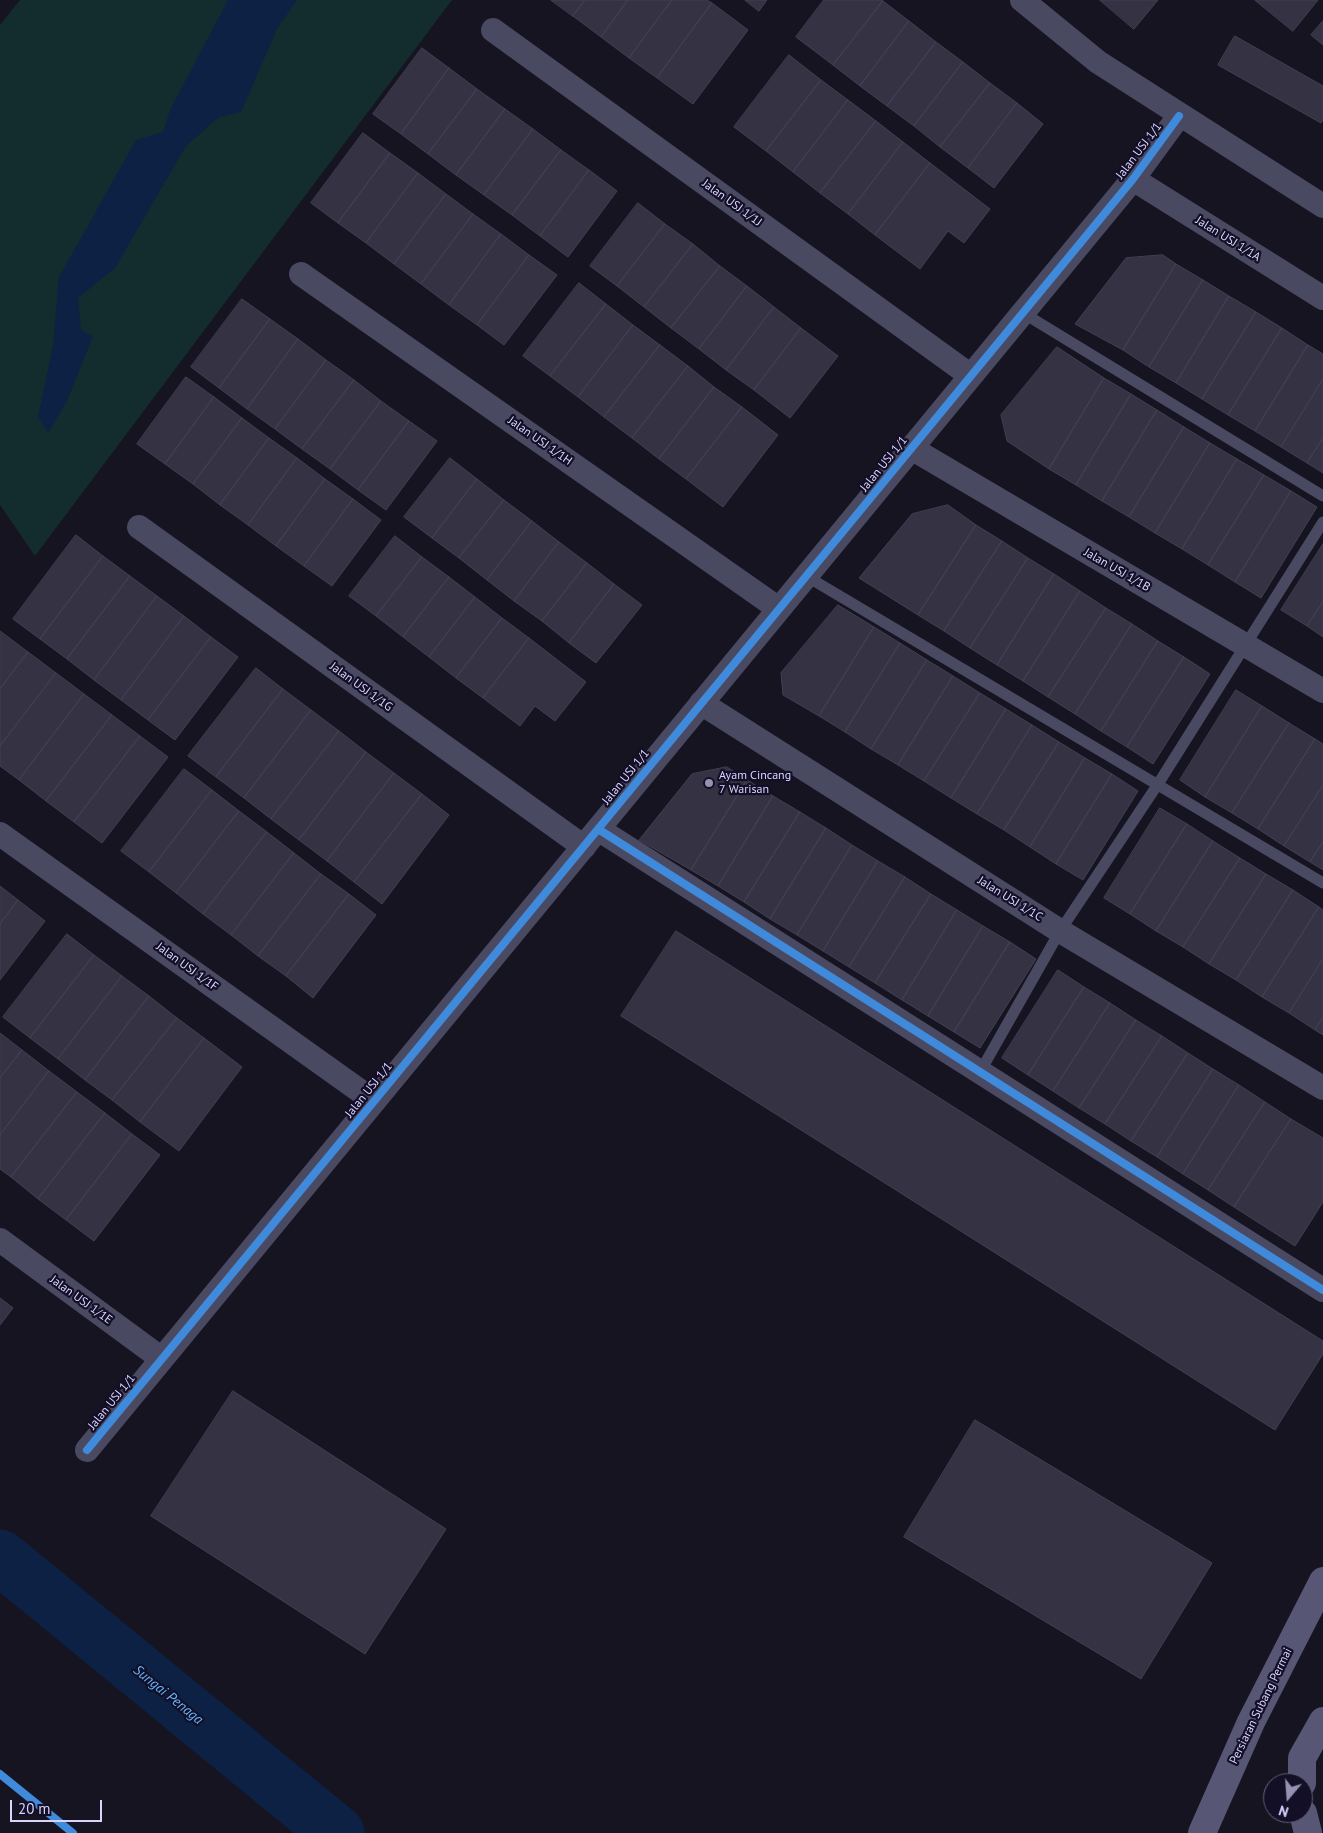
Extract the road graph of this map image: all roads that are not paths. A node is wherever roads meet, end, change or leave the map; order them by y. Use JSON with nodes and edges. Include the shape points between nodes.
{"nodes":[{"id":1,"x":1022,"y":0,"type":"edge"},
{"id":2,"x":493,"y":30,"type":"dead end"},
{"id":3,"x":1179,"y":116,"type":"junction"},
{"id":4,"x":1133,"y":179,"type":"junction"},
{"id":5,"x":1323,"y":206,"type":"edge"},
{"id":6,"x":301,"y":274,"type":"dead end"},
{"id":7,"x":1323,"y":298,"type":"edge"},
{"id":8,"x":1023,"y":313,"type":"junction"},
{"id":9,"x":971,"y":376,"type":"junction"},
{"id":10,"x":911,"y":448,"type":"junction"},
{"id":11,"x":1323,"y":496,"type":"edge"},
{"id":12,"x":1323,"y":522,"type":"edge"},
{"id":13,"x":139,"y":527,"type":"dead end"},
{"id":14,"x":806,"y":576,"type":"junction"},
{"id":15,"x":779,"y":609,"type":"junction"},
{"id":16,"x":1245,"y":645,"type":"junction"},
{"id":17,"x":1323,"y":691,"type":"edge"},
{"id":18,"x":702,"y":703,"type":"junction"},
{"id":19,"x":1158,"y":784,"type":"junction"},
{"id":20,"x":0,"y":834,"type":"edge"},
{"id":21,"x":591,"y":838,"type":"junction"},
{"id":22,"x":1323,"y":883,"type":"edge"},
{"id":23,"x":1060,"y":931,"type":"junction"},
{"id":24,"x":980,"y":1072,"type":"junction"},
{"id":25,"x":1323,"y":1088,"type":"edge"},
{"id":26,"x":374,"y":1102,"type":"junction"},
{"id":27,"x":0,"y":1240,"type":"edge"},
{"id":28,"x":1321,"y":1284,"type":"edge"},
{"id":29,"x":162,"y":1359,"type":"junction"},
{"id":30,"x":87,"y":1450,"type":"dead end"},
{"id":31,"x":1323,"y":1581,"type":"edge"},
{"id":32,"x":1323,"y":1722,"type":"edge"},
{"id":33,"x":1302,"y":1771,"type":"edge"},
{"id":34,"x":1202,"y":1833,"type":"edge"}],
"edges":[{"from":1,"to":3,"type":"street","name":"Jalan USJ 1/1","via":[[1098,62]]},
{"from":2,"to":9,"type":"street","name":"Jalan USJ 1/1J"},
{"from":3,"to":4,"type":"street","name":"Jalan USJ 1/1"},
{"from":3,"to":5,"type":"street","name":"Jalan USJ 1/1"},
{"from":4,"to":7,"type":"street","name":"Jalan USJ 1/1A"},
{"from":4,"to":8,"type":"street","name":"Jalan USJ 1/1"},
{"from":6,"to":15,"type":"street","name":"Jalan USJ 1/1H"},
{"from":8,"to":9,"type":"street","name":"Jalan USJ 1/1"},
{"from":8,"to":11,"type":"lane"},
{"from":9,"to":10,"type":"street","name":"Jalan USJ 1/1"},
{"from":10,"to":14,"type":"street","name":"Jalan USJ 1/1"},
{"from":10,"to":16,"type":"street","name":"Jalan USJ 1/1B"},
{"from":12,"to":16,"type":"lane"},
{"from":13,"to":21,"type":"street","name":"Jalan USJ 1/1G"},
{"from":14,"to":15,"type":"street","name":"Jalan USJ 1/1"},
{"from":14,"to":19,"type":"lane"},
{"from":15,"to":18,"type":"street","name":"Jalan USJ 1/1"},
{"from":16,"to":17,"type":"street","name":"Jalan USJ 1/1B"},
{"from":16,"to":19,"type":"lane"},
{"from":18,"to":21,"type":"street","name":"Jalan USJ 1/1"},
{"from":18,"to":23,"type":"street","name":"Jalan USJ 1/1C"},
{"from":19,"to":22,"type":"lane"},
{"from":19,"to":23,"type":"lane"},
{"from":20,"to":26,"type":"street","name":"Jalan USJ 1/1F"},
{"from":21,"to":24,"type":"street","name":"Jalan USJ 1/1G"},
{"from":21,"to":26,"type":"street","name":"Jalan USJ 1/1"},
{"from":23,"to":24,"type":"lane"},
{"from":23,"to":25,"type":"street","name":"Jalan USJ 1/1C"},
{"from":24,"to":28,"type":"street","name":"Jalan USJ 1/1G"},
{"from":26,"to":29,"type":"street","name":"Jalan USJ 1/1"},
{"from":27,"to":29,"type":"street","name":"Jalan USJ 1/1E"},
{"from":29,"to":30,"type":"street","name":"Jalan USJ 1/1"},
{"from":31,"to":34,"type":"main road","name":"Persiaran Subang Permai","via":[[1251,1722]]},
{"from":32,"to":33,"type":"main road"}]}
